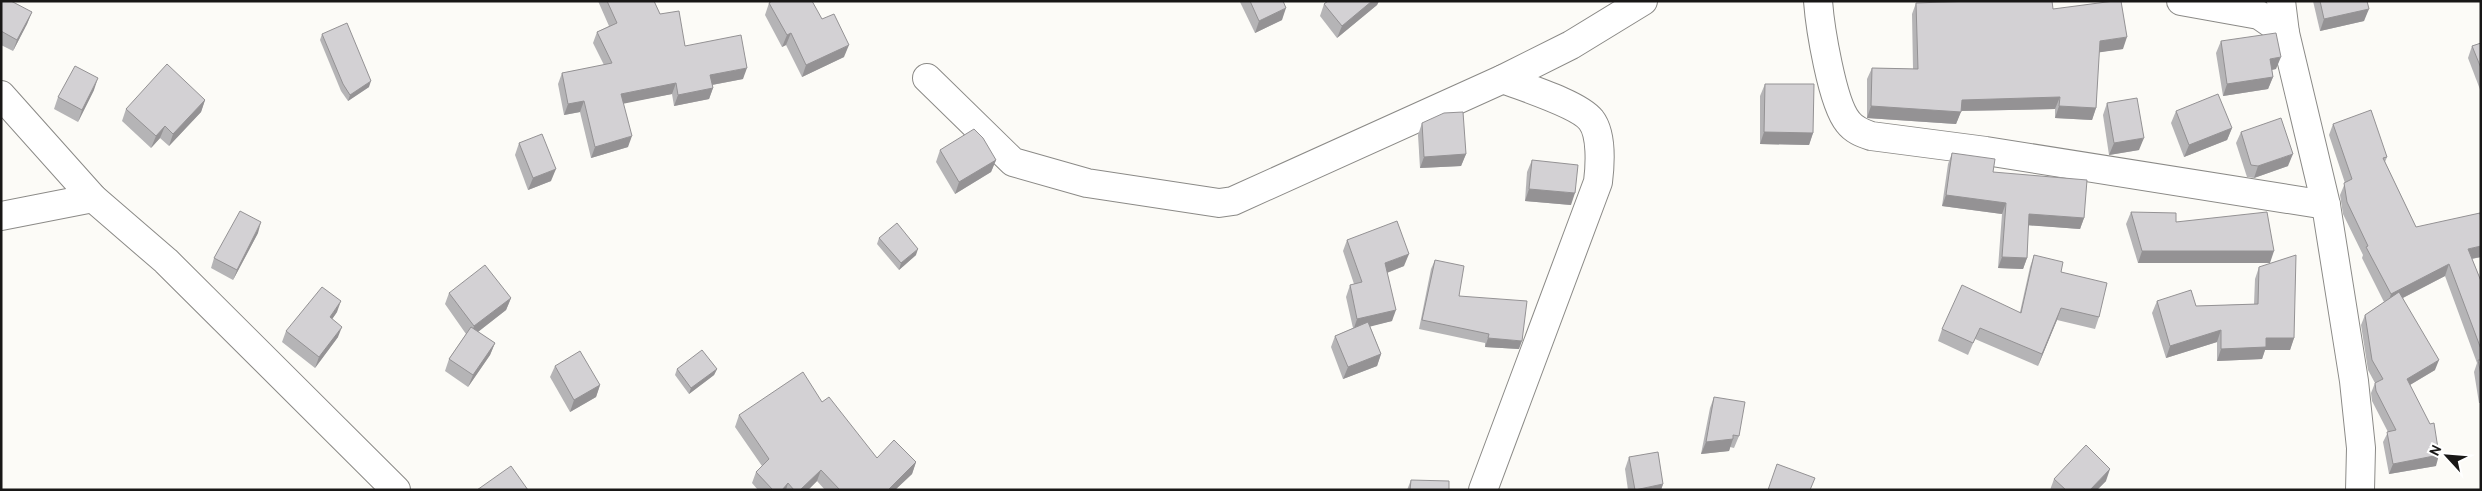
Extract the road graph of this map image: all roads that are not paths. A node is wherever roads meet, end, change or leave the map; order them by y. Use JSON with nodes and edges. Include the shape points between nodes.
{"nodes":[{"id":1,"x":1643,"y":1,"type":"edge"},
{"id":2,"x":1818,"y":1,"type":"edge"},
{"id":3,"x":2182,"y":1,"type":"edge"},
{"id":4,"x":2281,"y":1,"type":"edge"},
{"id":5,"x":2285,"y":32,"type":"junction"},
{"id":6,"x":927,"y":78,"type":"dead end"},
{"id":7,"x":1503,"y":79,"type":"junction"},
{"id":8,"x":1,"y":94,"type":"edge"},
{"id":9,"x":94,"y":198,"type":"junction"},
{"id":10,"x":2326,"y":205,"type":"junction"},
{"id":11,"x":1,"y":216,"type":"edge"},
{"id":12,"x":396,"y":490,"type":"edge"},
{"id":13,"x":1483,"y":490,"type":"edge"},
{"id":14,"x":2360,"y":490,"type":"edge"}],
"edges":[{"from":1,"to":7,"type":"street","via":[[1571,45]]},
{"from":2,"to":10,"type":"street","via":[[1828,64],[1841,112],[1857,131],[1871,136]]},
{"from":3,"to":5,"type":"street","via":[[2259,15]]},
{"from":4,"to":5,"type":"street"},
{"from":5,"to":10,"type":"street"},
{"from":6,"to":7,"type":"street","via":[[1013,162],[1088,183],[1219,203],[1233,201]]},
{"from":7,"to":13,"type":"street","via":[[1576,108],[1592,121],[1600,162],[1598,182]]},
{"from":8,"to":9,"type":"street"},
{"from":9,"to":11,"type":"street"},
{"from":9,"to":12,"type":"street","via":[[166,262]]},
{"from":10,"to":14,"type":"street","via":[[2354,380],[2361,448]]}]}
